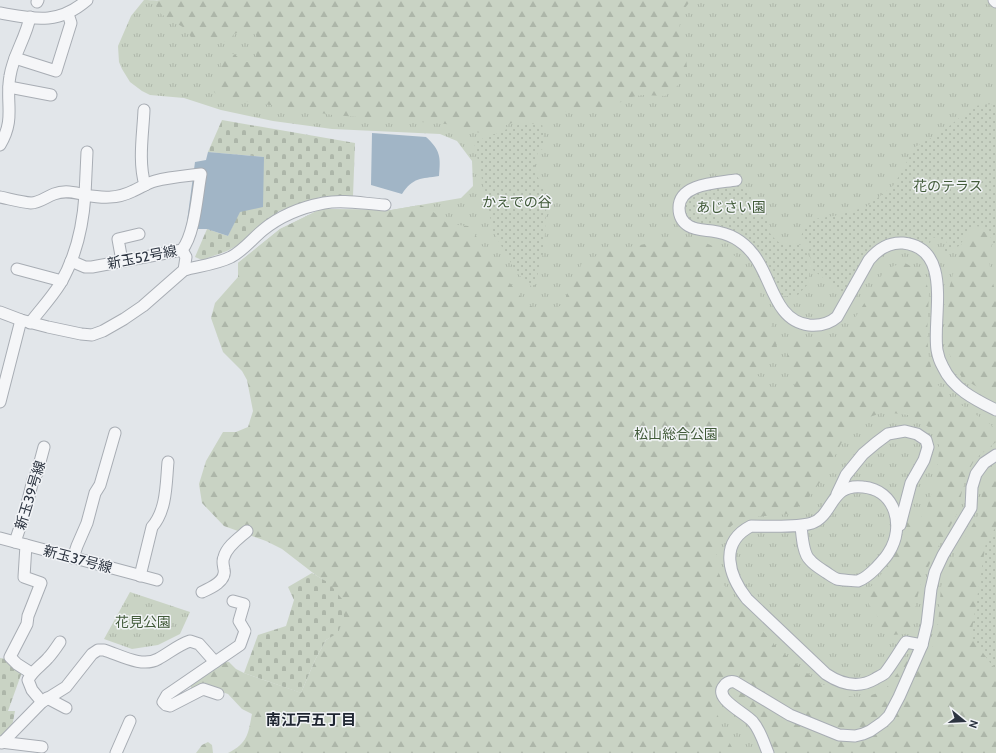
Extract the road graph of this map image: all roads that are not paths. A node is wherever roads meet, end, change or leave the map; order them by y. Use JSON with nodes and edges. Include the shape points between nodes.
{"nodes":[{"id":1,"x":88,"y":0,"type":"edge"},
{"id":2,"x":0,"y":13,"type":"edge"},
{"id":3,"x":68,"y":14,"type":"junction"},
{"id":4,"x":30,"y":18,"type":"junction"},
{"id":5,"x":15,"y":58,"type":"junction"},
{"id":6,"x":9,"y":87,"type":"junction"},
{"id":7,"x":51,"y":95,"type":"dead end"},
{"id":8,"x":144,"y":110,"type":"dead end"},
{"id":9,"x":0,"y":145,"type":"edge"},
{"id":10,"x":87,"y":152,"type":"dead end"},
{"id":11,"x":736,"y":180,"type":"dead end"},
{"id":12,"x":145,"y":185,"type":"junction"},
{"id":13,"x":85,"y":195,"type":"junction"},
{"id":14,"x":0,"y":197,"type":"edge"},
{"id":15,"x":385,"y":205,"type":"dead end"},
{"id":16,"x":139,"y":234,"type":"dead end"},
{"id":17,"x":182,"y":250,"type":"junction"},
{"id":18,"x":71,"y":261,"type":"junction"},
{"id":19,"x":122,"y":261,"type":"junction"},
{"id":20,"x":17,"y":269,"type":"dead end"},
{"id":21,"x":184,"y":270,"type":"junction"},
{"id":22,"x":62,"y":281,"type":"junction"},
{"id":23,"x":0,"y":312,"type":"edge"},
{"id":24,"x":25,"y":322,"type":"junction"},
{"id":25,"x":0,"y":402,"type":"edge"},
{"id":26,"x":996,"y":410,"type":"edge"},
{"id":27,"x":115,"y":433,"type":"dead end"},
{"id":28,"x":44,"y":447,"type":"dead end"},
{"id":29,"x":996,"y":455,"type":"edge"},
{"id":30,"x":168,"y":462,"type":"dead end"},
{"id":31,"x":837,"y":494,"type":"junction"},
{"id":32,"x":801,"y":526,"type":"junction"},
{"id":33,"x":247,"y":531,"type":"dead end"},
{"id":34,"x":896,"y":535,"type":"junction"},
{"id":35,"x":1,"y":541,"type":"edge"},
{"id":36,"x":15,"y":542,"type":"junction"},
{"id":37,"x":26,"y":545,"type":"junction"},
{"id":38,"x":73,"y":558,"type":"junction"},
{"id":39,"x":140,"y":576,"type":"junction"},
{"id":40,"x":157,"y":580,"type":"dead end"},
{"id":41,"x":202,"y":592,"type":"dead end"},
{"id":42,"x":233,"y":601,"type":"dead end"},
{"id":43,"x":60,"y":642,"type":"dead end"},
{"id":44,"x":922,"y":645,"type":"junction"},
{"id":45,"x":215,"y":662,"type":"junction"},
{"id":46,"x":31,"y":674,"type":"junction"},
{"id":47,"x":218,"y":694,"type":"dead end"},
{"id":48,"x":45,"y":700,"type":"junction"},
{"id":49,"x":66,"y":708,"type":"dead end"},
{"id":50,"x":130,"y":721,"type":"dead end"},
{"id":51,"x":1,"y":742,"type":"edge"},
{"id":52,"x":42,"y":748,"type":"dead end"},
{"id":53,"x":28,"y":749,"type":"edge"},
{"id":54,"x":116,"y":753,"type":"edge"},
{"id":55,"x":768,"y":753,"type":"edge"}],
"edges":[{"from":1,"to":3,"type":"street"},
{"from":2,"to":4,"type":"street"},
{"from":3,"to":4,"type":"street","via":[[46,19]]},
{"from":3,"to":5,"type":"street","via":[[71,23],[56,71]]},
{"from":4,"to":5,"type":"street"},
{"from":5,"to":6,"type":"street"},
{"from":6,"to":7,"type":"street"},
{"from":6,"to":9,"type":"street","via":[[9,122]]},
{"from":8,"to":12,"type":"street","via":[[141,155]]},
{"from":10,"to":13,"type":"street"},
{"from":11,"to":26,"type":"street","via":[[688,191],[680,203],[681,217],[691,227],[729,235],[747,247],[760,264],[781,306],[789,316],[800,322],[819,325],[832,322],[869,260],[882,248],[900,243],[912,245],[922,251],[931,260],[936,271],[937,349],[944,369],[965,393]]},
{"from":12,"to":13,"type":"street","name":"新玉52号線","via":[[124,195],[110,198]]},
{"from":12,"to":17,"type":"street","name":"新玉52号線","via":[[178,176],[201,174],[187,244]]},
{"from":13,"to":14,"type":"street","name":"新玉52号線","via":[[64,192],[32,203]]},
{"from":13,"to":18,"type":"street"},
{"from":15,"to":21,"type":"street","via":[[334,202],[295,211],[274,221],[230,257]]},
{"from":16,"to":19,"type":"street","via":[[118,239]]},
{"from":17,"to":19,"type":"street","name":"新玉52号線"},
{"from":17,"to":21,"type":"street","via":[[186,257]]},
{"from":18,"to":19,"type":"street","name":"新玉52号線","via":[[85,267]]},
{"from":18,"to":22,"type":"street"},
{"from":20,"to":22,"type":"street"},
{"from":21,"to":24,"type":"street","via":[[143,306],[92,335]]},
{"from":22,"to":24,"type":"street"},
{"from":23,"to":24,"type":"street"},
{"from":24,"to":25,"type":"street"},
{"from":27,"to":38,"type":"street","via":[[100,485]]},
{"from":28,"to":36,"type":"street","name":"新玉39号線"},
{"from":29,"to":44,"type":"street","via":[[984,463],[976,474],[972,487],[971,508],[935,572]]},
{"from":30,"to":39,"type":"street","via":[[163,505],[157,522],[152,527]]},
{"from":31,"to":32,"type":"street","via":[[821,516],[813,523]]},
{"from":31,"to":34,"type":"street","via":[[858,486],[871,488],[882,494],[894,509],[898,522]]},
{"from":31,"to":34,"type":"street","via":[[846,475],[863,454],[888,434],[905,431],[926,440],[928,447],[924,460],[907,494]]},
{"from":32,"to":34,"type":"street","via":[[802,540],[809,559],[838,580],[858,581],[871,572],[890,552]]},
{"from":32,"to":44,"type":"street","via":[[751,526],[734,540],[730,550],[730,567],[738,587],[747,599],[826,674],[836,681],[847,684],[870,682],[884,674],[906,642]]},
{"from":33,"to":41,"type":"street","via":[[234,542],[224,556],[224,576],[215,586]]},
{"from":35,"to":36,"type":"street","name":"新玉37号線"},
{"from":36,"to":37,"type":"street","name":"新玉37号線"},
{"from":37,"to":38,"type":"street","name":"新玉37号線"},
{"from":37,"to":46,"type":"street","via":[[24,577],[41,583],[27,624],[10,657]]},
{"from":38,"to":39,"type":"street","name":"新玉37号線"},
{"from":39,"to":40,"type":"street","name":"新玉37号線"},
{"from":42,"to":45,"type":"street","via":[[244,604],[239,621],[245,631],[240,645]]},
{"from":43,"to":46,"type":"street"},
{"from":44,"to":55,"type":"street","via":[[889,716],[874,729],[855,736],[831,733],[790,715],[737,683],[727,683],[722,690],[722,697],[753,722]]},
{"from":45,"to":47,"type":"street","via":[[167,695],[163,702],[170,706],[203,689]]},
{"from":45,"to":48,"type":"street","via":[[199,644],[190,641],[150,663],[98,650],[66,687]]},
{"from":46,"to":48,"type":"street","via":[[28,680],[32,690]]},
{"from":48,"to":49,"type":"street"},
{"from":48,"to":51,"type":"street"},
{"from":50,"to":54,"type":"street"},
{"from":51,"to":53,"type":"street"},
{"from":52,"to":53,"type":"street"}]}
